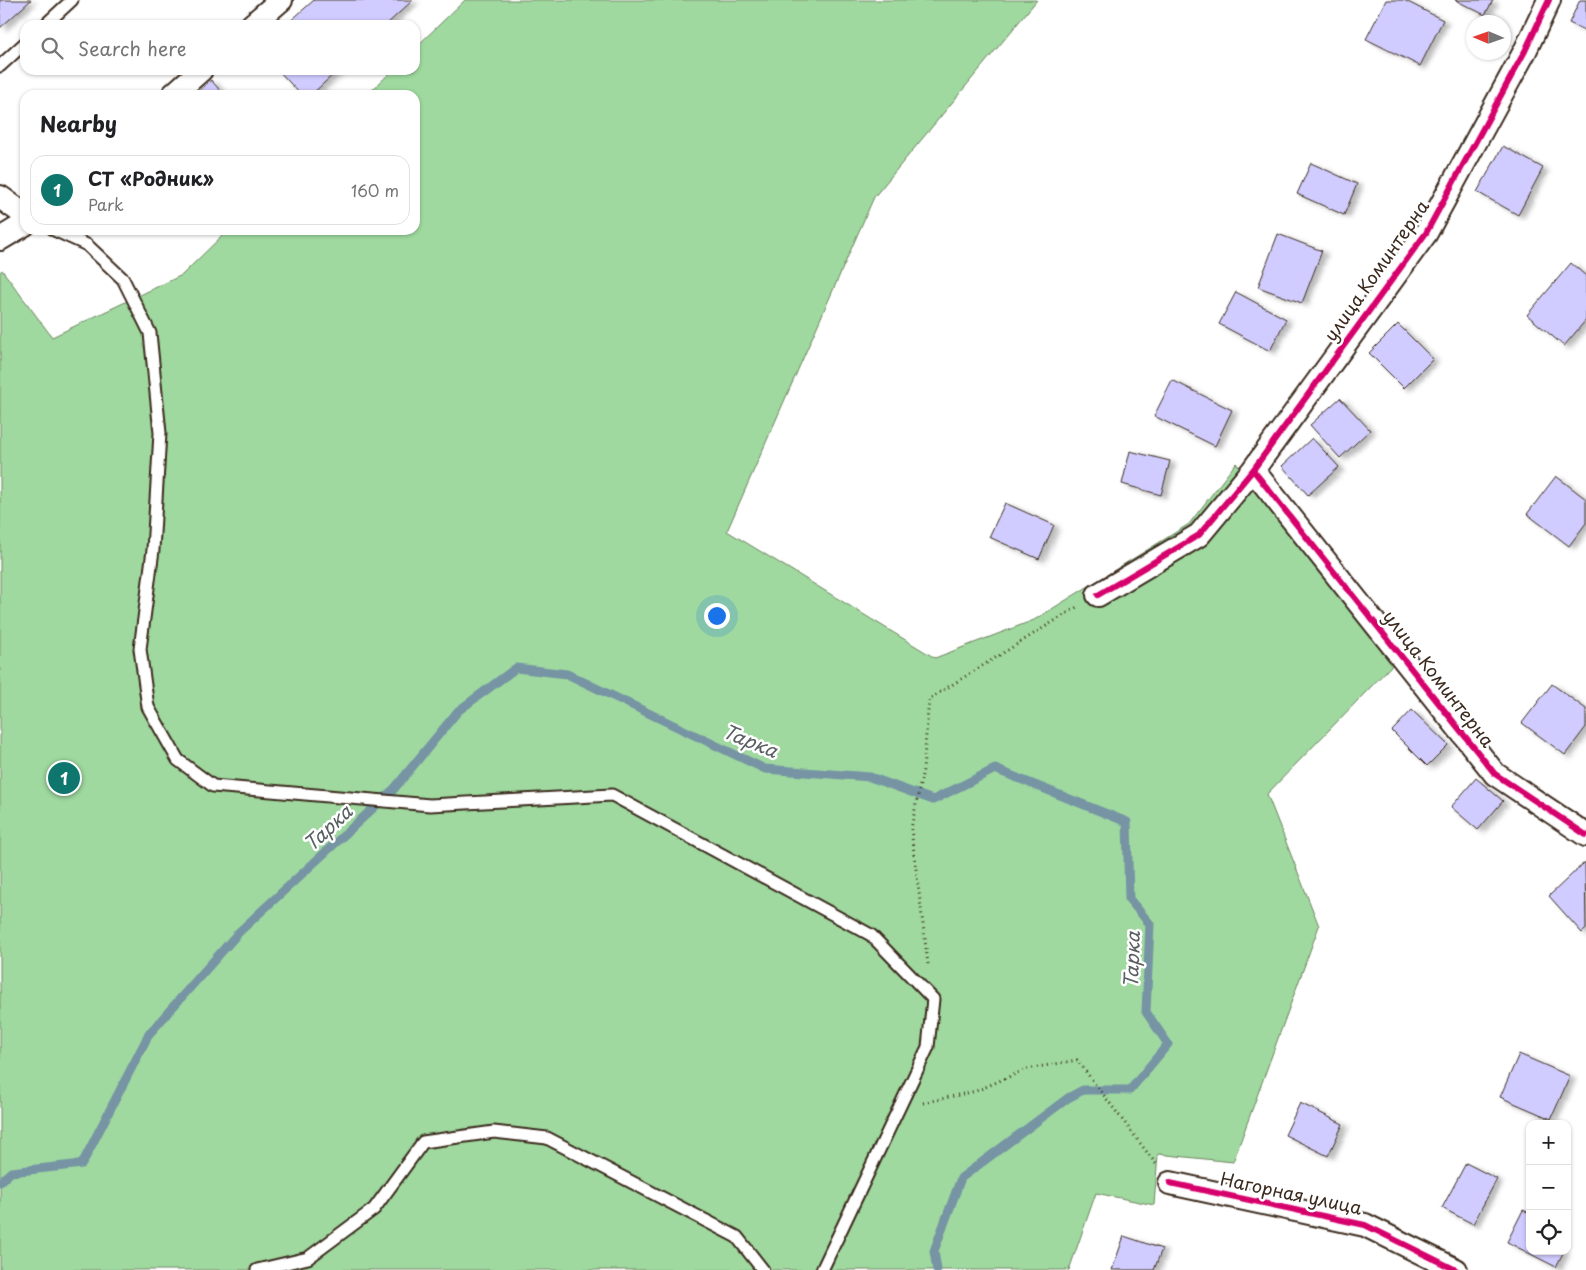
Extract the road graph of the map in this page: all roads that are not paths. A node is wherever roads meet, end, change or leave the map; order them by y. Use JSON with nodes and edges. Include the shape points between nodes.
{"nodes":[{"id":1,"x":72,"y":0,"type":"edge"},
{"id":2,"x":281,"y":0,"type":"edge"},
{"id":3,"x":1550,"y":0,"type":"edge"},
{"id":4,"x":50,"y":20,"type":"edge"},
{"id":5,"x":258,"y":20,"type":"edge"},
{"id":6,"x":20,"y":48,"type":"edge"},
{"id":7,"x":0,"y":66,"type":"edge"},
{"id":8,"x":195,"y":75,"type":"edge"},
{"id":9,"x":179,"y":90,"type":"edge"},
{"id":10,"x":0,"y":196,"type":"edge"},
{"id":11,"x":20,"y":211,"type":"edge"},
{"id":12,"x":20,"y":227,"type":"edge"},
{"id":13,"x":65,"y":235,"type":"edge"},
{"id":14,"x":0,"y":239,"type":"edge"},
{"id":15,"x":1253,"y":470,"type":"junction"},
{"id":16,"x":1098,"y":595,"type":"road end"},
{"id":17,"x":1586,"y":835,"type":"edge"},
{"id":18,"x":1170,"y":1183,"type":"road end"},
{"id":19,"x":257,"y":1270,"type":"edge"},
{"id":20,"x":763,"y":1270,"type":"edge"},
{"id":21,"x":822,"y":1270,"type":"edge"},
{"id":22,"x":1456,"y":1270,"type":"edge"}],
"edges":[{"from":1,"to":4,"type":"lane"},
{"from":2,"to":5,"type":"street"},
{"from":3,"to":15,"type":"street","name":"улица Коминтерна","via":[[1426,233]]},
{"from":6,"to":7,"type":"lane"},
{"from":8,"to":9,"type":"street"},
{"from":10,"to":11,"type":"street"},
{"from":12,"to":14,"type":"street"},
{"from":13,"to":21,"type":"lane","via":[[86,244],[123,279],[150,332],[160,433],[152,550],[140,649],[148,707],[178,760],[213,786],[430,804],[612,795],[871,934],[933,999],[928,1048]]},
{"from":15,"to":16,"type":"street","name":"улица Коминтерна","via":[[1199,535]]},
{"from":15,"to":17,"type":"street","name":"улица Коминтерна","via":[[1495,774]]},
{"from":18,"to":22,"type":"street","name":"Нагорная улица","via":[[1365,1225]]},
{"from":19,"to":20,"type":"lane","via":[[308,1258],[374,1209],[423,1142],[494,1132],[547,1138],[738,1236]]}]}
